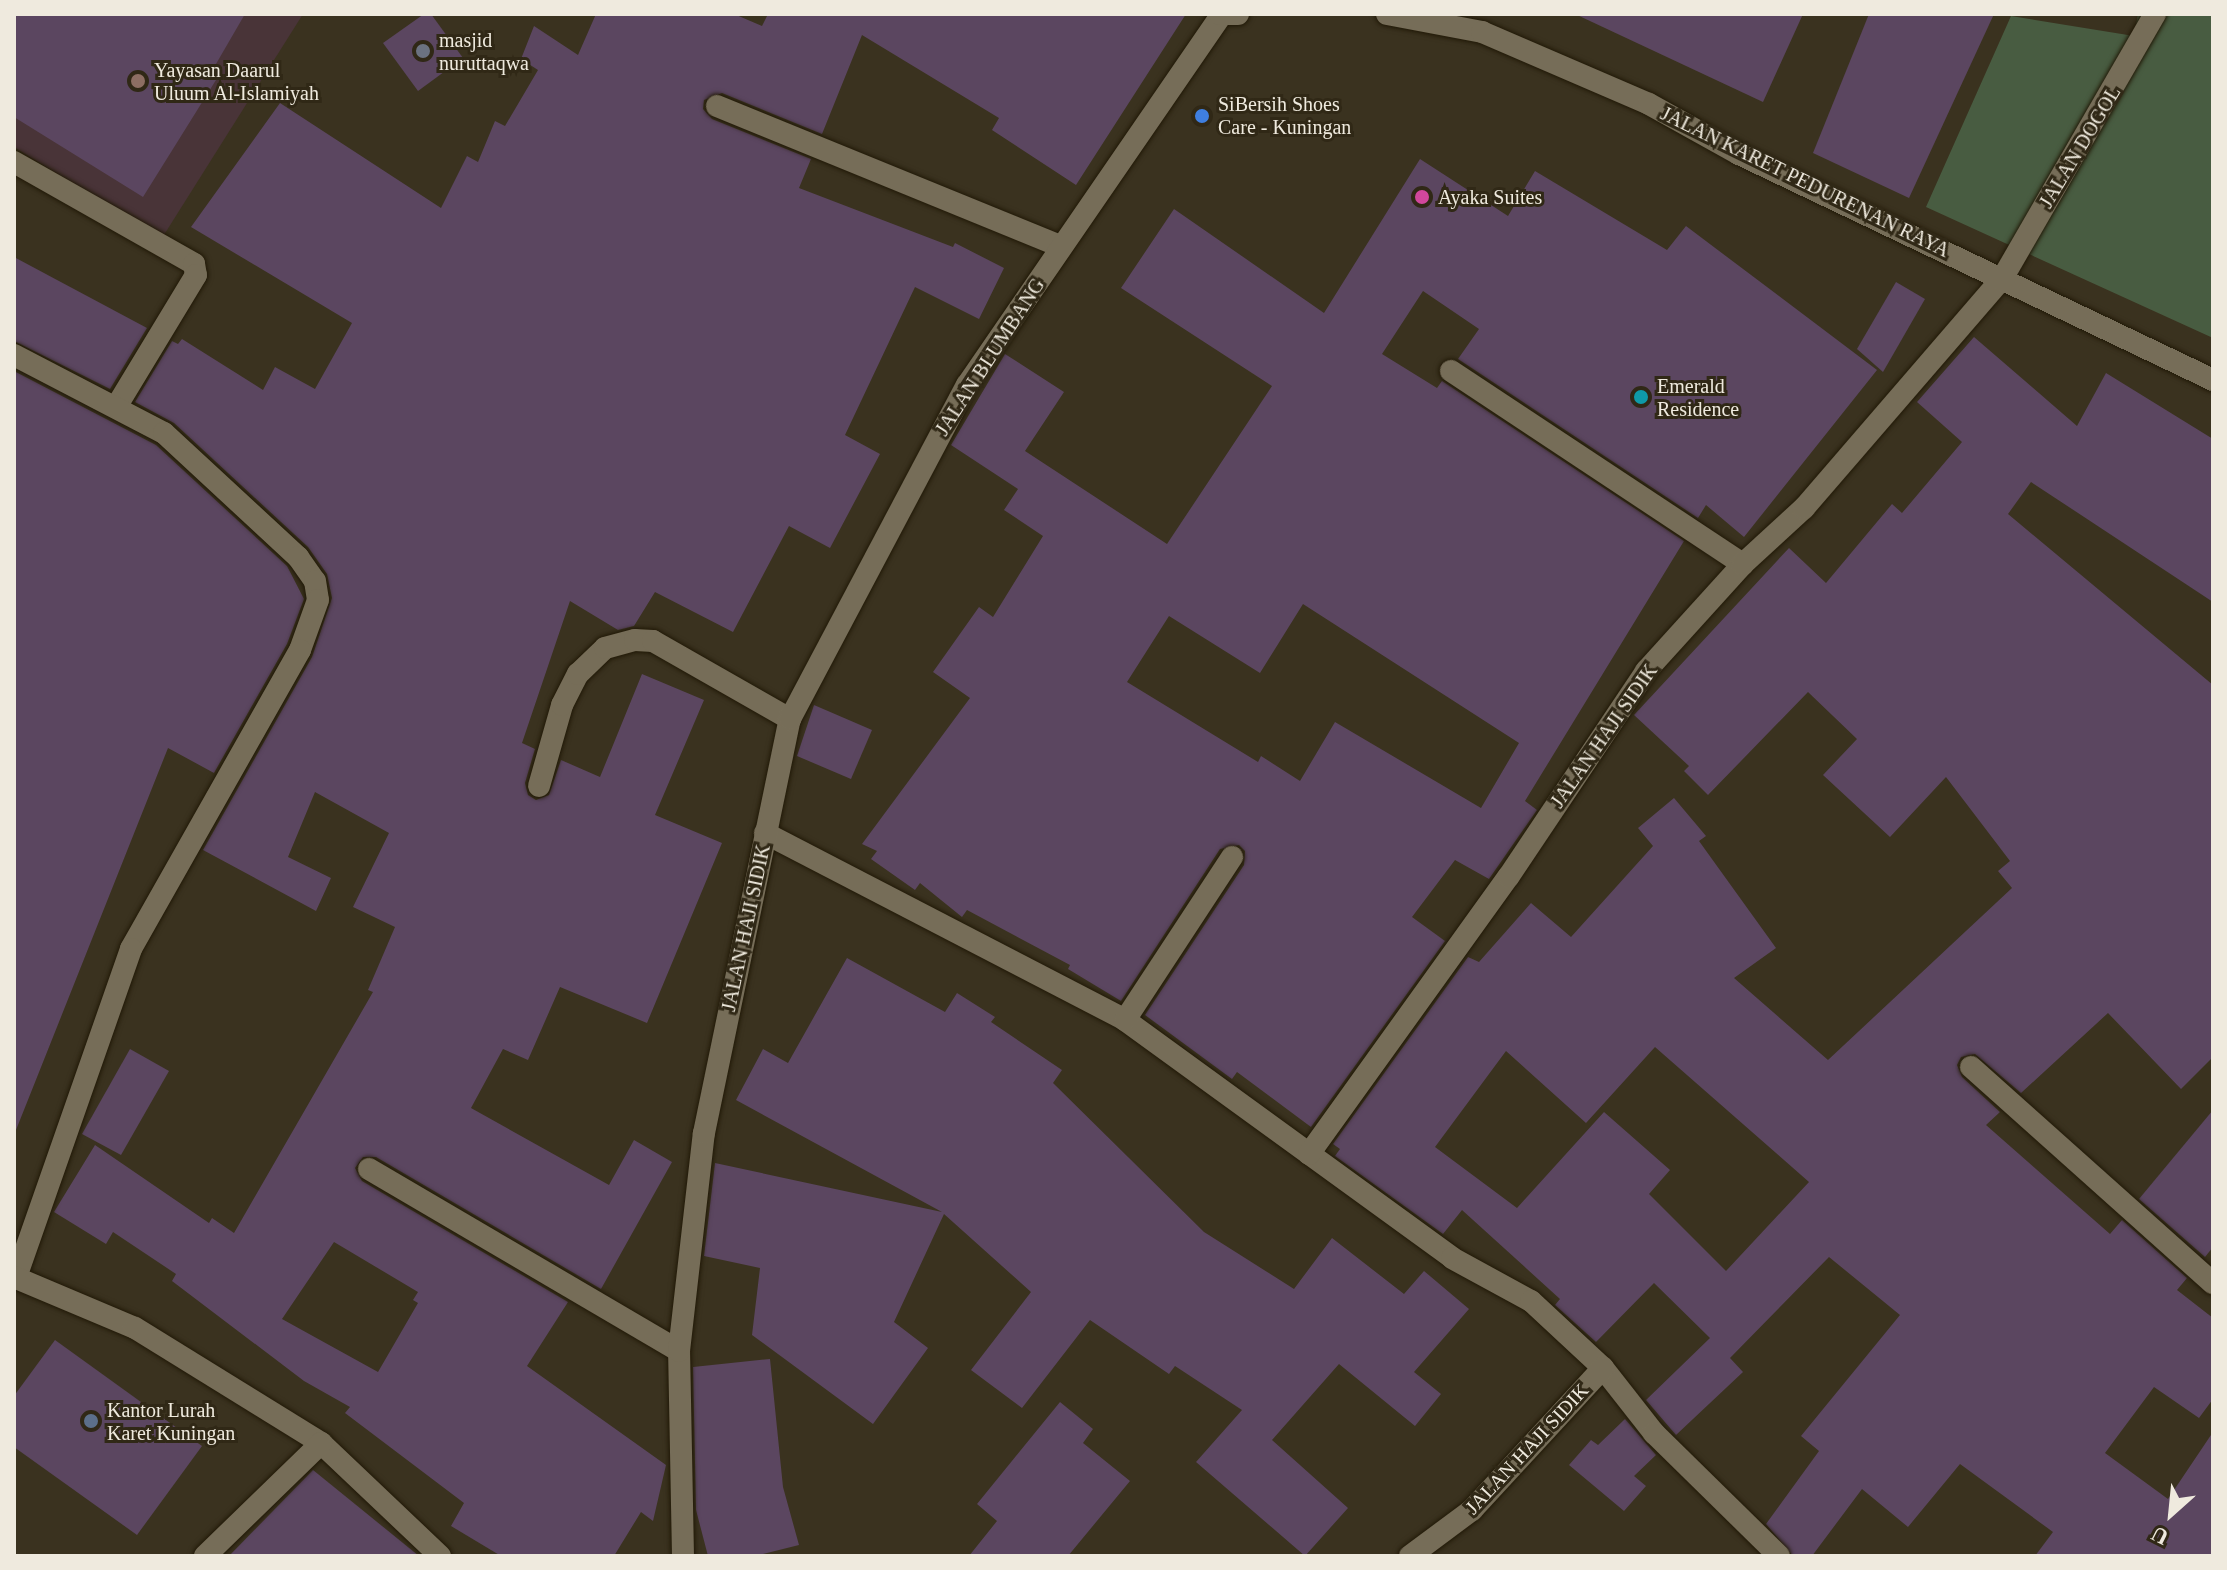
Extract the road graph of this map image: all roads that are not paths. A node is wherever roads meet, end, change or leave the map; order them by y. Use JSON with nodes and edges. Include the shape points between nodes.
{"nodes":[{"id":1,"x":1220,"y":14,"type":"edge"},
{"id":2,"x":1238,"y":14,"type":"edge"},
{"id":3,"x":1387,"y":14,"type":"edge"},
{"id":4,"x":2155,"y":14,"type":"edge"},
{"id":5,"x":717,"y":106,"type":"dead end"},
{"id":6,"x":14,"y":162,"type":"edge"},
{"id":7,"x":1060,"y":246,"type":"junction"},
{"id":8,"x":2002,"y":279,"type":"junction"},
{"id":9,"x":14,"y":355,"type":"edge"},
{"id":10,"x":1451,"y":371,"type":"dead end"},
{"id":11,"x":2213,"y":380,"type":"edge"},
{"id":12,"x":116,"y":407,"type":"junction"},
{"id":13,"x":1743,"y":564,"type":"junction"},
{"id":14,"x":790,"y":719,"type":"junction"},
{"id":15,"x":539,"y":786,"type":"dead end"},
{"id":16,"x":765,"y":833,"type":"junction"},
{"id":17,"x":1232,"y":857,"type":"dead end"},
{"id":18,"x":1125,"y":1020,"type":"junction"},
{"id":19,"x":1971,"y":1067,"type":"dead end"},
{"id":20,"x":1309,"y":1154,"type":"junction"},
{"id":21,"x":369,"y":1169,"type":"dead end"},
{"id":22,"x":15,"y":1277,"type":"edge"},
{"id":23,"x":2213,"y":1283,"type":"edge"},
{"id":24,"x":679,"y":1351,"type":"junction"},
{"id":25,"x":1603,"y":1368,"type":"junction"},
{"id":26,"x":321,"y":1443,"type":"junction"},
{"id":27,"x":1754,"y":1549,"type":"edge"},
{"id":28,"x":205,"y":1556,"type":"edge"},
{"id":29,"x":440,"y":1556,"type":"edge"},
{"id":30,"x":683,"y":1556,"type":"edge"},
{"id":31,"x":1410,"y":1556,"type":"edge"},
{"id":32,"x":1779,"y":1556,"type":"edge"}],
"edges":[{"from":1,"to":2,"type":"street"},
{"from":1,"to":7,"type":"street","name":"JALAN BLUMBANG"},
{"from":3,"to":8,"type":"street","name":"JALAN KARET PEDURENAN RAYA","via":[[1482,32],[1649,104],[1739,154]]},
{"from":4,"to":8,"type":"street","name":"JALAN DOGOL"},
{"from":5,"to":7,"type":"street"},
{"from":6,"to":12,"type":"street","via":[[194,264],[196,275]]},
{"from":7,"to":14,"type":"street","name":"JALAN BLUMBANG","via":[[967,385]]},
{"from":8,"to":11,"type":"street","name":"JALAN KARET PEDURENAN RAYA"},
{"from":8,"to":13,"type":"street","name":"JALAN HAJI SIDIK","via":[[1804,508]]},
{"from":9,"to":12,"type":"street"},
{"from":10,"to":13,"type":"street"},
{"from":12,"to":22,"type":"street","via":[[164,433],[298,557],[315,581],[318,600],[293,663],[131,949]]},
{"from":13,"to":20,"type":"street","name":"JALAN HAJI SIDIK","via":[[1646,671],[1509,876]]},
{"from":14,"to":15,"type":"street","via":[[653,641],[605,648],[578,674],[562,705]]},
{"from":14,"to":16,"type":"street","name":"JALAN BLUMBANG"},
{"from":16,"to":18,"type":"street","name":"JALAN HAJI SIDIK"},
{"from":16,"to":24,"type":"street","name":"JALAN HAJI SIDIK","via":[[704,1133]]},
{"from":17,"to":18,"type":"street"},
{"from":18,"to":20,"type":"street","name":"JALAN HAJI SIDIK"},
{"from":19,"to":23,"type":"street"},
{"from":20,"to":25,"type":"street","name":"JALAN HAJI SIDIK","via":[[1452,1258],[1531,1301]]},
{"from":21,"to":24,"type":"street"},
{"from":22,"to":26,"type":"street","via":[[135,1328]]},
{"from":24,"to":30,"type":"street","name":"JALAN HAJI SIDIK"},
{"from":25,"to":27,"type":"street","name":"JALAN HAJI SIDIK"},
{"from":25,"to":31,"type":"street","name":"JALAN HAJI SIDIK","via":[[1472,1510]]},
{"from":26,"to":28,"type":"street"},
{"from":26,"to":29,"type":"street"},
{"from":27,"to":32,"type":"street","name":"JALAN HAJI SIDIK"}]}
